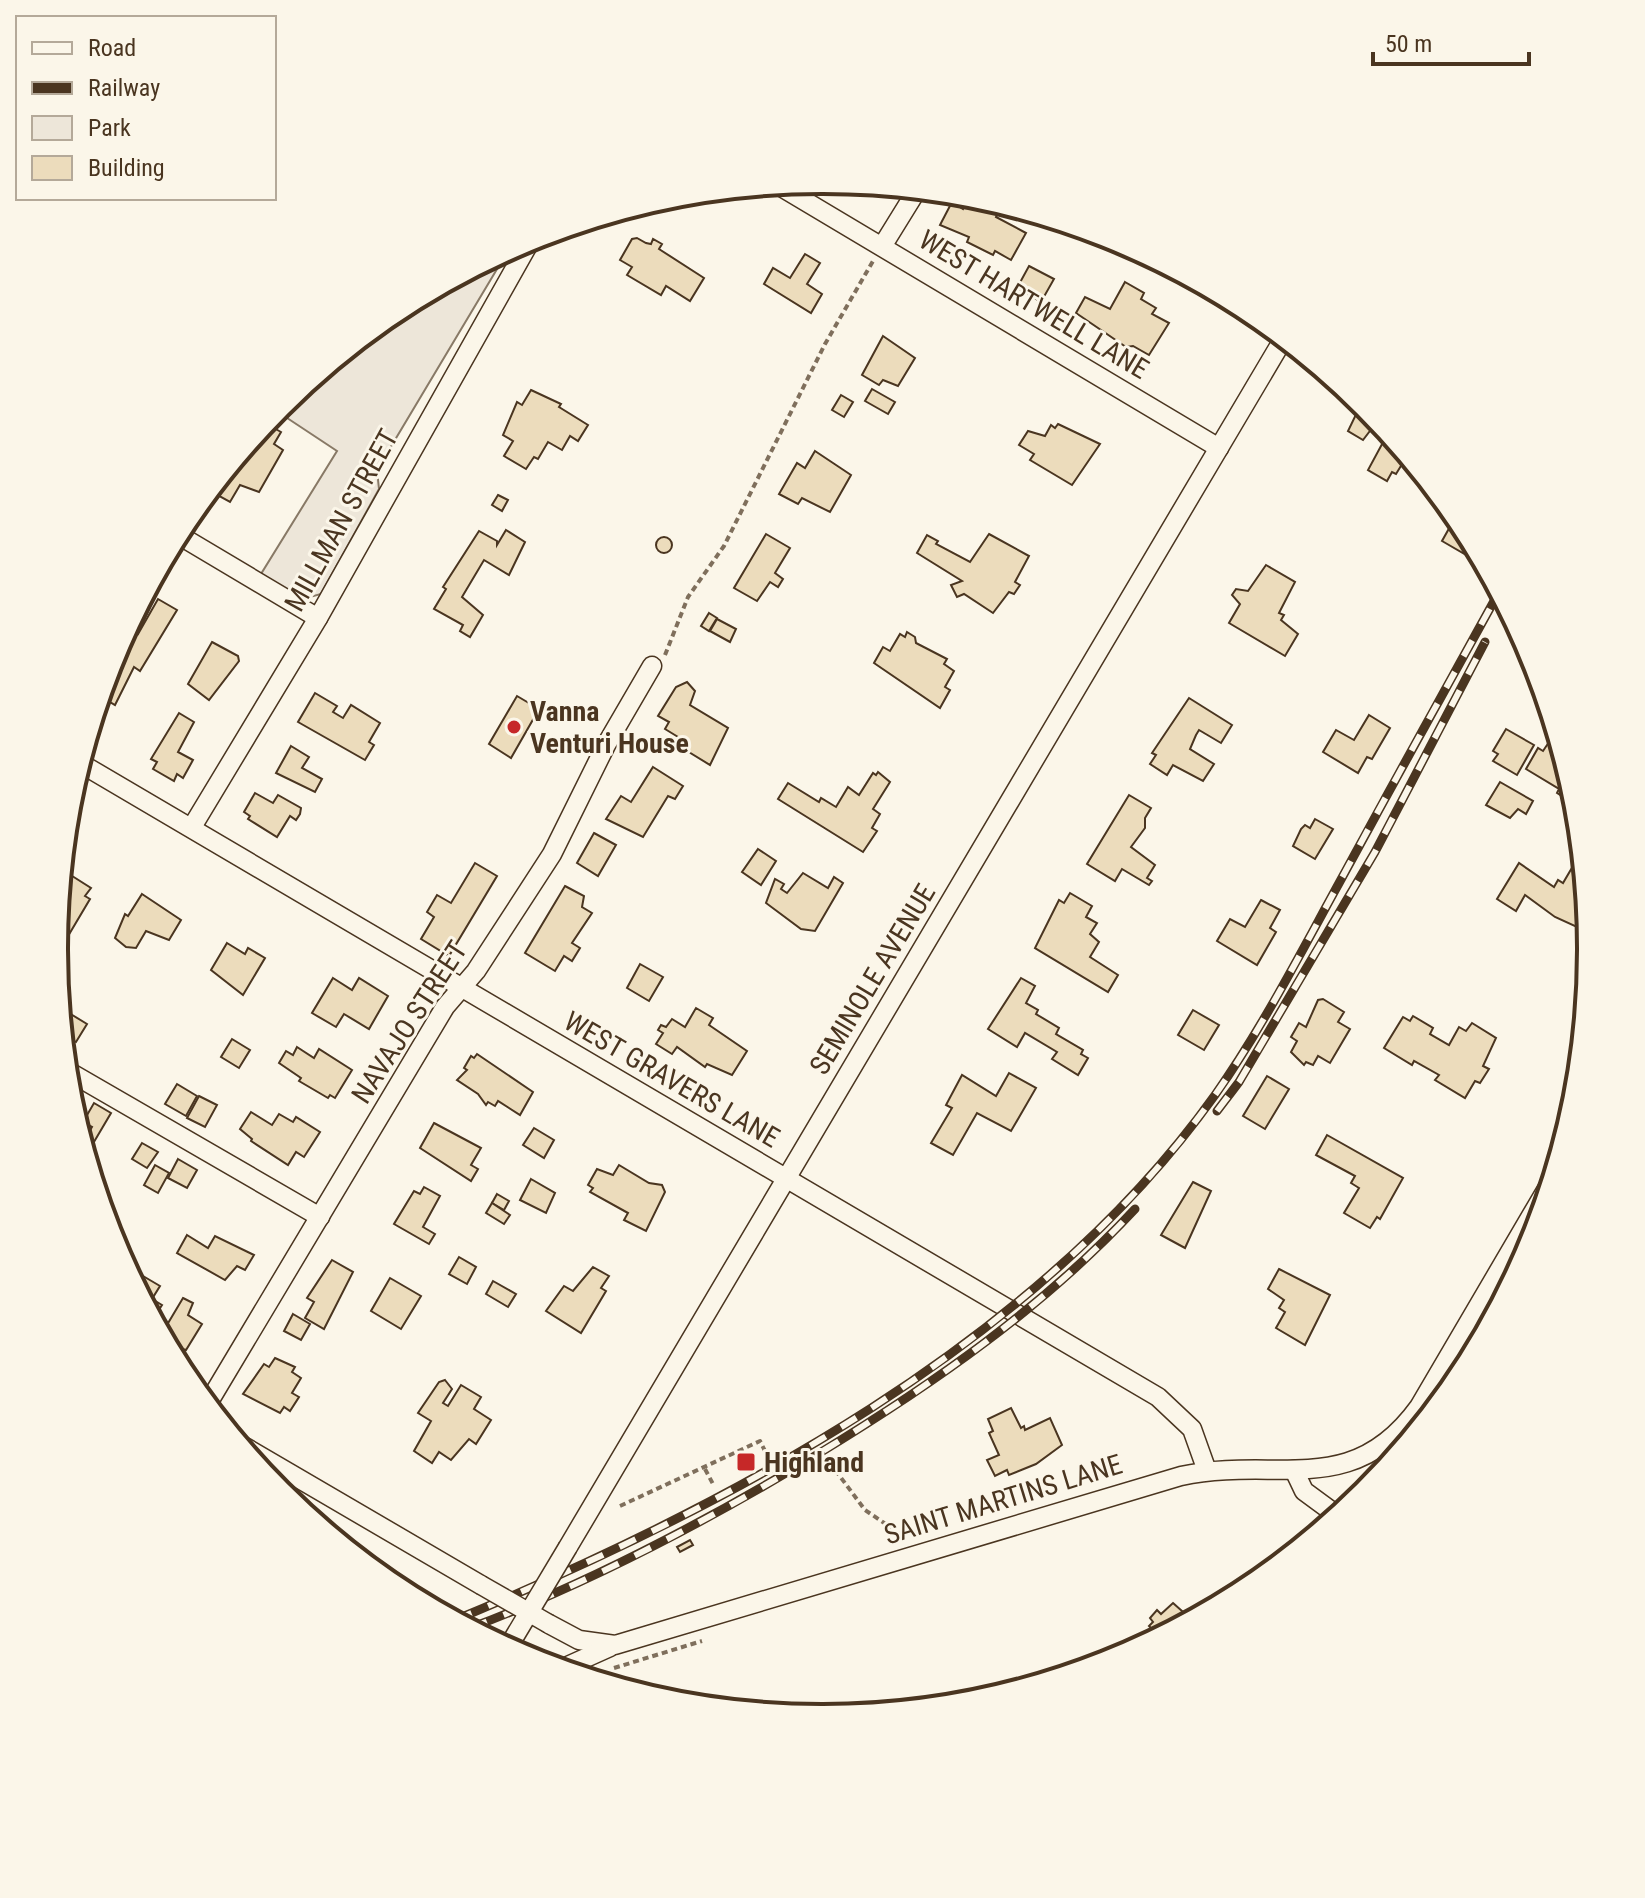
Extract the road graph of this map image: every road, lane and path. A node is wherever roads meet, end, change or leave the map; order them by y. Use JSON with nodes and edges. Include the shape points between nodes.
{"nodes":[{"id":1,"x":796,"y":195,"type":"edge"},
{"id":2,"x":911,"y":200,"type":"edge"},
{"id":3,"x":883,"y":245,"type":"junction"},
{"id":4,"x":521,"y":258,"type":"edge"},
{"id":5,"x":1278,"y":347,"type":"edge"},
{"id":6,"x":1219,"y":448,"type":"junction"},
{"id":7,"x":188,"y":541,"type":"edge"},
{"id":8,"x":318,"y":618,"type":"junction"},
{"id":9,"x":652,"y":666,"type":"joint"},
{"id":10,"x":90,"y":769,"type":"edge"},
{"id":11,"x":192,"y":827,"type":"junction"},
{"id":12,"x":461,"y":987,"type":"junction"},
{"id":13,"x":79,"y":1078,"type":"edge"},
{"id":14,"x":787,"y":1178,"type":"junction"},
{"id":15,"x":320,"y":1217,"type":"junction"},
{"id":16,"x":1522,"y":1232,"type":"edge"},
{"id":17,"x":214,"y":1394,"type":"edge"},
{"id":18,"x":1421,"y":1407,"type":"edge"},
{"id":19,"x":1394,"y":1441,"type":"edge"},
{"id":20,"x":766,"y":1453,"type":"dead end"},
{"id":21,"x":269,"y":1461,"type":"edge"},
{"id":22,"x":816,"y":1464,"type":"dead end"},
{"id":23,"x":705,"y":1469,"type":"junction"},
{"id":24,"x":1294,"y":1470,"type":"junction"},
{"id":25,"x":1207,"y":1471,"type":"junction"},
{"id":26,"x":713,"y":1484,"type":"dead end"},
{"id":27,"x":620,"y":1506,"type":"dead end"},
{"id":28,"x":1328,"y":1509,"type":"edge"},
{"id":29,"x":902,"y":1535,"type":"dead end"},
{"id":30,"x":529,"y":1613,"type":"junction"},
{"id":31,"x":515,"y":1637,"type":"edge"},
{"id":32,"x":714,"y":1638,"type":"dead end"},
{"id":33,"x":615,"y":1645,"type":"junction"},
{"id":34,"x":577,"y":1662,"type":"edge"},
{"id":35,"x":614,"y":1668,"type":"dead end"}],
"edges":[{"from":1,"to":3,"type":"street","name":"WEST HARTWELL LANE"},
{"from":2,"to":3,"type":"street"},
{"from":3,"to":6,"type":"street","name":"WEST HARTWELL LANE"},
{"from":3,"to":9,"type":"path","via":[[825,344],[724,546],[688,597],[671,647]]},
{"from":4,"to":8,"type":"street","name":"MILLMAN STREET"},
{"from":5,"to":6,"type":"street","name":"SEMINOLE AVENUE"},
{"from":6,"to":14,"type":"street","name":"SEMINOLE AVENUE"},
{"from":7,"to":8,"type":"street"},
{"from":8,"to":11,"type":"street","name":"MILLMAN STREET"},
{"from":9,"to":12,"type":"street","name":"NAVAJO STREET","via":[[552,854]]},
{"from":10,"to":11,"type":"street","name":"WEST GRAVERS LANE"},
{"from":11,"to":12,"type":"street","name":"WEST GRAVERS LANE"},
{"from":12,"to":14,"type":"street","name":"WEST GRAVERS LANE"},
{"from":12,"to":15,"type":"street","name":"NAVAJO STREET"},
{"from":13,"to":15,"type":"street"},
{"from":14,"to":25,"type":"street","name":"WEST GRAVERS LANE","via":[[1158,1397],[1192,1429]]},
{"from":14,"to":30,"type":"street","name":"SEMINOLE AVENUE","bridge":true},
{"from":15,"to":17,"type":"street","name":"NAVAJO STREET"},
{"from":16,"to":18,"type":"street","name":"SAINT MARTINS LANE"},
{"from":19,"to":24,"type":"street","name":"SAINT MARTINS LANE","via":[[1347,1464]]},
{"from":20,"to":23,"type":"path","via":[[760,1441]]},
{"from":21,"to":30,"type":"street","name":"SAINT MARTINS LANE","bridge":true},
{"from":22,"to":29,"type":"path","via":[[836,1471],[865,1510]]},
{"from":23,"to":26,"type":"path"},
{"from":23,"to":27,"type":"path"},
{"from":24,"to":25,"type":"street","name":"SAINT MARTINS LANE"},
{"from":24,"to":28,"type":"street","via":[[1304,1491]]},
{"from":25,"to":33,"type":"street","name":"SAINT MARTINS LANE"},
{"from":30,"to":31,"type":"street","name":"SEMINOLE AVENUE","bridge":true},
{"from":30,"to":33,"type":"street","name":"SAINT MARTINS LANE","bridge":true,"via":[[579,1640]]},
{"from":32,"to":35,"type":"path"},
{"from":33,"to":34,"type":"street","name":"SAINT MARTINS LANE"}]}
